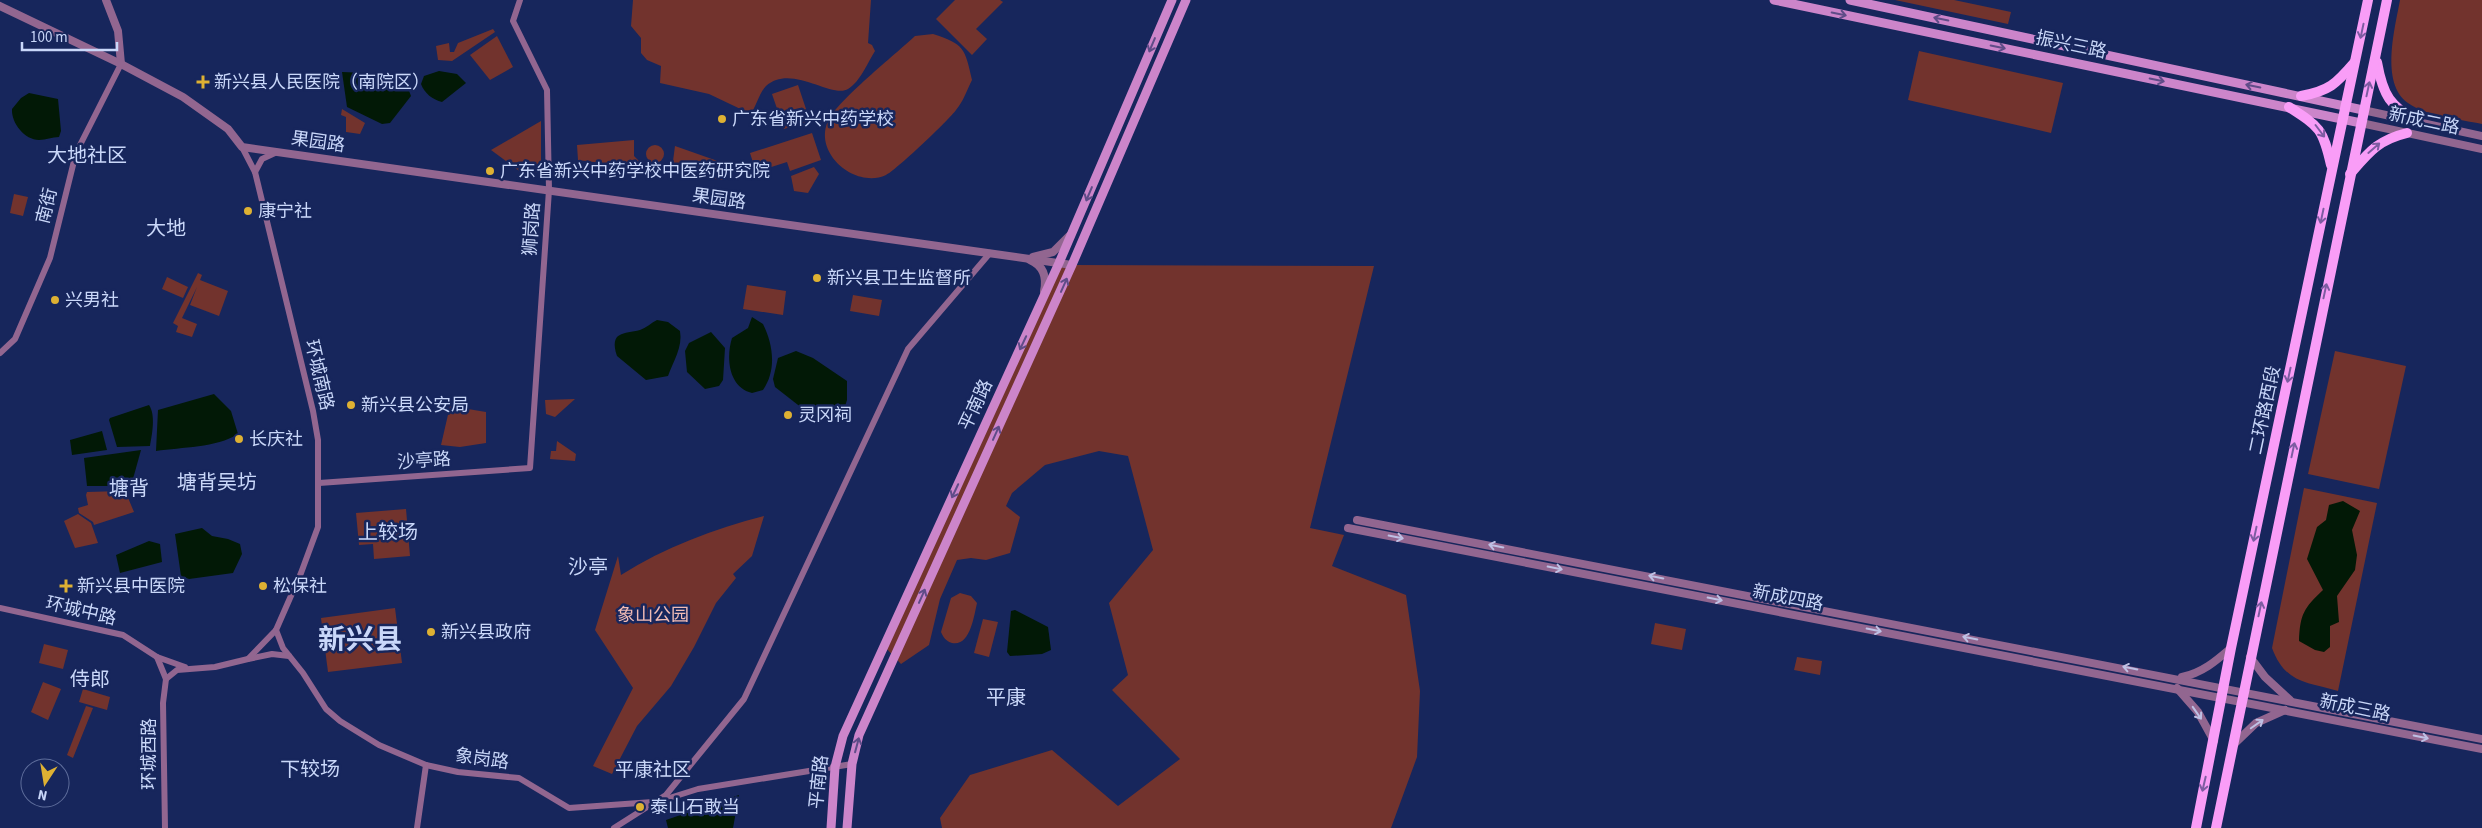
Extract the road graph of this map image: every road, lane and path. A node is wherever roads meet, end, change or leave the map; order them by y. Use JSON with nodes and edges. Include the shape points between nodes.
{"nodes":[{"id":1,"x":106,"y":0,"type":"edge"},
{"id":2,"x":520,"y":0,"type":"edge"},
{"id":3,"x":1172,"y":0,"type":"edge"},
{"id":4,"x":1186,"y":0,"type":"edge"},
{"id":5,"x":1774,"y":0,"type":"edge"},
{"id":6,"x":1850,"y":0,"type":"edge"},
{"id":7,"x":2368,"y":0,"type":"edge"},
{"id":8,"x":2387,"y":0,"type":"edge"},
{"id":9,"x":0,"y":6,"type":"edge"},
{"id":10,"x":118,"y":32,"type":"junction"},
{"id":11,"x":101,"y":55,"type":"junction"},
{"id":12,"x":2375,"y":56,"type":"junction"},
{"id":13,"x":2355,"y":62,"type":"junction"},
{"id":14,"x":121,"y":64,"type":"junction"},
{"id":15,"x":139,"y":74,"type":"junction"},
{"id":16,"x":2301,"y":96,"type":"junction"},
{"id":17,"x":2346,"y":106,"type":"junction"},
{"id":18,"x":2289,"y":107,"type":"junction"},
{"id":19,"x":2364,"y":110,"type":"junction"},
{"id":20,"x":2343,"y":119,"type":"junction"},
{"id":21,"x":2361,"y":123,"type":"junction"},
{"id":22,"x":2420,"y":123,"type":"junction"},
{"id":23,"x":2407,"y":133,"type":"junction"},
{"id":24,"x":2482,"y":136,"type":"edge"},
{"id":25,"x":242,"y":147,"type":"junction"},
{"id":26,"x":2482,"y":149,"type":"edge"},
{"id":27,"x":278,"y":152,"type":"junction"},
{"id":28,"x":2332,"y":169,"type":"junction"},
{"id":29,"x":254,"y":172,"type":"junction"},
{"id":30,"x":2350,"y":174,"type":"junction"},
{"id":31,"x":549,"y":190,"type":"junction"},
{"id":32,"x":1073,"y":230,"type":"junction"},
{"id":33,"x":990,"y":253,"type":"junction"},
{"id":34,"x":1023,"y":258,"type":"junction"},
{"id":35,"x":1059,"y":263,"type":"junction"},
{"id":36,"x":1072,"y":265,"type":"junction"},
{"id":37,"x":1042,"y":300,"type":"junction"},
{"id":38,"x":0,"y":352,"type":"edge"},
{"id":39,"x":530,"y":468,"type":"joint"},
{"id":40,"x":319,"y":483,"type":"junction"},
{"id":41,"x":1357,"y":520,"type":"dead end"},
{"id":42,"x":1348,"y":528,"type":"dead end"},
{"id":43,"x":0,"y":608,"type":"edge"},
{"id":44,"x":276,"y":630,"type":"junction"},
{"id":45,"x":2231,"y":648,"type":"junction"},
{"id":46,"x":289,"y":656,"type":"junction"},
{"id":47,"x":157,"y":657,"type":"junction"},
{"id":48,"x":2250,"y":657,"type":"junction"},
{"id":49,"x":248,"y":659,"type":"junction"},
{"id":50,"x":186,"y":668,"type":"junction"},
{"id":51,"x":2178,"y":678,"type":"junction"},
{"id":52,"x":166,"y":679,"type":"junction"},
{"id":53,"x":2176,"y":688,"type":"junction"},
{"id":54,"x":2223,"y":692,"type":"junction"},
{"id":55,"x":2242,"y":696,"type":"junction"},
{"id":56,"x":2292,"y":702,"type":"junction"},
{"id":57,"x":2287,"y":710,"type":"junction"},
{"id":58,"x":2482,"y":739,"type":"edge"},
{"id":59,"x":2214,"y":740,"type":"junction"},
{"id":60,"x":2232,"y":746,"type":"junction"},
{"id":61,"x":2482,"y":749,"type":"edge"},
{"id":62,"x":852,"y":764,"type":"junction"},
{"id":63,"x":426,"y":765,"type":"junction"},
{"id":64,"x":835,"y":766,"type":"junction"},
{"id":65,"x":654,"y":802,"type":"junction"},
{"id":66,"x":165,"y":828,"type":"edge"},
{"id":67,"x":417,"y":828,"type":"edge"},
{"id":68,"x":614,"y":828,"type":"edge"},
{"id":69,"x":831,"y":828,"type":"edge"},
{"id":70,"x":846,"y":828,"type":"edge"},
{"id":71,"x":2196,"y":828,"type":"edge"},
{"id":72,"x":2216,"y":828,"type":"edge"}],
"edges":[{"from":1,"to":10,"type":"street"},
{"from":2,"to":31,"type":"street","name":"狮岗路","via":[[513,21],[547,90]]},
{"from":3,"to":32,"type":"main road","name":"平南路","one_way":true},
{"from":4,"to":36,"type":"main road","name":"平南路"},
{"from":5,"to":18,"type":"main road","name":"振兴三路","one_way":true},
{"from":16,"to":6,"type":"main road","name":"振兴三路","one_way":true},
{"from":7,"to":13,"type":"main road","name":"二环路西段","one_way":true},
{"from":8,"to":12,"type":"main road","name":"二环路西段"},
{"from":9,"to":11,"type":"street","name":"环城南路"},
{"from":10,"to":11,"type":"street","via":[[115,52]]},
{"from":10,"to":14,"type":"street"},
{"from":10,"to":15,"type":"street","via":[[127,61]]},
{"from":11,"to":14,"type":"street","name":"环城南路"},
{"from":19,"to":12,"type":"main road","name":"二环路西段","one_way":true},
{"from":12,"to":22,"type":"main road","via":[[2387,98]]},
{"from":13,"to":16,"type":"main road","via":[[2332,87]]},
{"from":13,"to":17,"type":"main road","name":"二环路西段"},
{"from":14,"to":15,"type":"street","name":"环城南路"},
{"from":14,"to":38,"type":"street","name":"南街","via":[[76,153],[47,264],[15,339]]},
{"from":15,"to":25,"type":"street","name":"环城南路","via":[[183,97],[228,129]]},
{"from":16,"to":17,"type":"main road","name":"振兴三路"},
{"from":17,"to":19,"type":"main road","name":"振兴三路"},
{"from":17,"to":20,"type":"main road","name":"二环路西段"},
{"from":18,"to":20,"type":"main road","name":"振兴三路"},
{"from":18,"to":28,"type":"main road","one_way":true,"via":[[2323,133]]},
{"from":19,"to":21,"type":"main road","name":"二环路西段"},
{"from":19,"to":22,"type":"street","name":"新成二路"},
{"from":20,"to":21,"type":"main road","name":"振兴三路"},
{"from":20,"to":28,"type":"main road","name":"二环路西段"},
{"from":21,"to":23,"type":"street","name":"新成二路"},
{"from":21,"to":30,"type":"main road","name":"二环路西段"},
{"from":22,"to":24,"type":"street","name":"新成二路"},
{"from":23,"to":26,"type":"street","name":"新成二路"},
{"from":30,"to":23,"type":"main road","one_way":true,"via":[[2377,144]]},
{"from":25,"to":27,"type":"street","name":"果园路"},
{"from":25,"to":29,"type":"street","name":"环城南路"},
{"from":27,"to":29,"type":"street","via":[[262,159]]},
{"from":27,"to":31,"type":"street","name":"果园路"},
{"from":28,"to":45,"type":"main road","name":"二环路西段","one_way":true},
{"from":29,"to":40,"type":"street","name":"环城南路","via":[[313,411],[318,440]]},
{"from":48,"to":30,"type":"main road","name":"二环路西段","one_way":true},
{"from":31,"to":33,"type":"street","name":"果园路"},
{"from":31,"to":39,"type":"street","name":"狮岗路"},
{"from":32,"to":34,"type":"street","via":[[1053,252]]},
{"from":32,"to":35,"type":"main road","name":"平南路"},
{"from":33,"to":34,"type":"street","name":"果园路"},
{"from":33,"to":65,"type":"street","via":[[908,349],[744,699],[666,795]]},
{"from":34,"to":35,"type":"street","name":"果园路"},
{"from":34,"to":37,"type":"street","via":[[1033,262],[1045,275]]},
{"from":35,"to":36,"type":"street","name":"果园路"},
{"from":35,"to":37,"type":"main road","name":"平南路"},
{"from":62,"to":36,"type":"main road","name":"平南路","one_way":true,"via":[[859,736]]},
{"from":37,"to":64,"type":"main road","name":"平南路","one_way":true,"via":[[843,736]]},
{"from":39,"to":40,"type":"street","name":"沙亭路"},
{"from":40,"to":44,"type":"street","name":"环城南路","via":[[318,527]]},
{"from":51,"to":41,"type":"street","name":"新成四路","one_way":true},
{"from":42,"to":53,"type":"street","name":"新成四路","one_way":true},
{"from":43,"to":47,"type":"street","name":"环城中路","via":[[123,636]]},
{"from":44,"to":46,"type":"street","name":"象岗路"},
{"from":44,"to":49,"type":"street","name":"环城南路"},
{"from":45,"to":51,"type":"street","via":[[2208,667]]},
{"from":45,"to":54,"type":"main road","name":"二环路西段"},
{"from":46,"to":49,"type":"street","via":[[272,654]]},
{"from":46,"to":63,"type":"street","name":"象岗路","via":[[326,709],[340,721],[379,745]]},
{"from":47,"to":50,"type":"street","name":"环城中路"},
{"from":47,"to":52,"type":"street"},
{"from":48,"to":55,"type":"main road","name":"二环路西段"},
{"from":48,"to":56,"type":"street","via":[[2265,677]]},
{"from":49,"to":50,"type":"street"},
{"from":50,"to":52,"type":"street","via":[[177,670]]},
{"from":51,"to":54,"type":"street","name":"新成四路"},
{"from":52,"to":66,"type":"street","name":"环城西路","via":[[163,702]]},
{"from":53,"to":54,"type":"street","name":"新成四路"},
{"from":53,"to":59,"type":"street","one_way":true,"via":[[2198,712]]},
{"from":54,"to":55,"type":"street","name":"新成三路"},
{"from":54,"to":59,"type":"main road","name":"二环路西段"},
{"from":55,"to":56,"type":"street","name":"新成三路"},
{"from":55,"to":57,"type":"street","name":"新成三路"},
{"from":55,"to":60,"type":"main road","name":"二环路西段"},
{"from":56,"to":58,"type":"street","name":"新成三路"},
{"from":60,"to":57,"type":"street","one_way":true,"via":[[2256,723]]},
{"from":57,"to":61,"type":"street","name":"新成三路","one_way":true},
{"from":59,"to":71,"type":"main road","name":"二环路西段","one_way":true},
{"from":60,"to":72,"type":"main road","name":"二环路西段"},
{"from":62,"to":64,"type":"street","name":"象岗路"},
{"from":62,"to":70,"type":"main road","name":"平南路"},
{"from":63,"to":65,"type":"street","name":"象岗路","via":[[458,772],[519,778],[569,808]]},
{"from":63,"to":67,"type":"street"},
{"from":64,"to":65,"type":"street","name":"象岗路","via":[[698,789]]},
{"from":64,"to":69,"type":"main road","name":"平南路"},
{"from":65,"to":68,"type":"street"}]}
